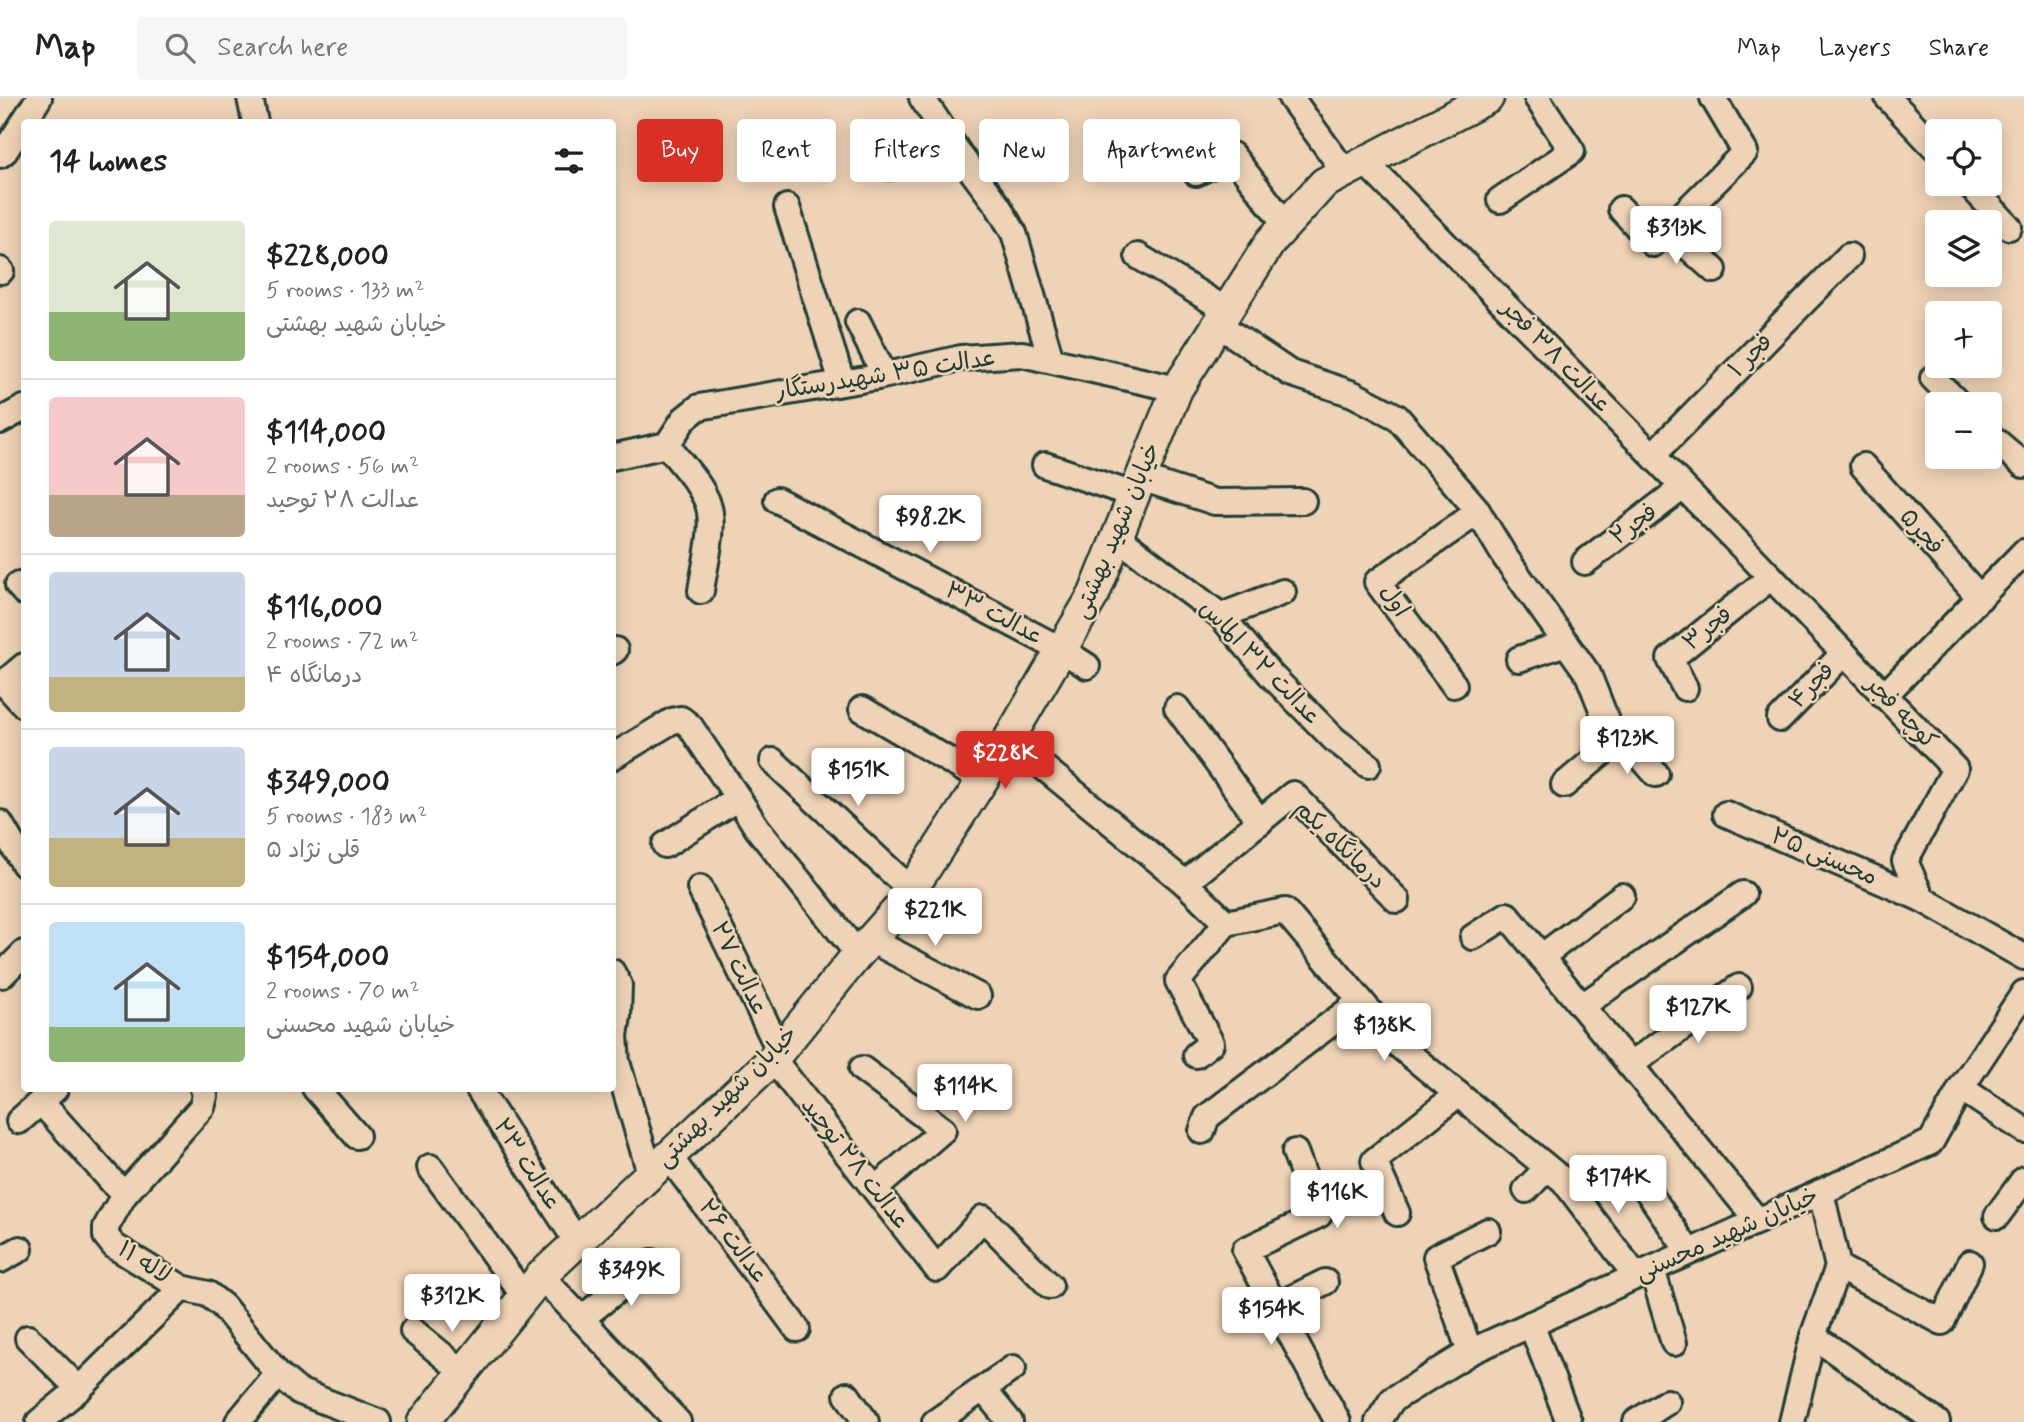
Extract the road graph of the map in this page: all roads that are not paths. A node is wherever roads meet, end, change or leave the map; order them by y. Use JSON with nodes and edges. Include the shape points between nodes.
{"nodes":[{"id":1,"x":38,"y":98,"type":"edge"},
{"id":2,"x":250,"y":98,"type":"edge"},
{"id":3,"x":922,"y":98,"type":"edge"},
{"id":4,"x":1291,"y":98,"type":"edge"},
{"id":5,"x":1488,"y":98,"type":"edge"},
{"id":6,"x":1537,"y":98,"type":"edge"},
{"id":7,"x":1713,"y":98,"type":"edge"},
{"id":8,"x":1888,"y":98,"type":"edge"},
{"id":9,"x":25,"y":119,"type":"edge"},
{"id":10,"x":254,"y":119,"type":"edge"},
{"id":11,"x":936,"y":119,"type":"edge"},
{"id":12,"x":21,"y":125,"type":"edge"},
{"id":13,"x":1925,"y":137,"type":"edge"},
{"id":14,"x":0,"y":155,"type":"edge"},
{"id":15,"x":965,"y":160,"type":"edge"},
{"id":16,"x":1240,"y":165,"type":"edge"},
{"id":17,"x":1355,"y":167,"type":"junction"},
{"id":18,"x":1980,"y":196,"type":"edge"},
{"id":19,"x":1500,"y":200,"type":"dead end"},
{"id":20,"x":787,"y":207,"type":"dead end"},
{"id":21,"x":1621,"y":209,"type":"dead end"},
{"id":22,"x":1286,"y":225,"type":"junction"},
{"id":23,"x":2009,"y":227,"type":"dead end"},
{"id":24,"x":1668,"y":229,"type":"junction"},
{"id":25,"x":1139,"y":256,"type":"dead end"},
{"id":26,"x":1849,"y":256,"type":"dead end"},
{"id":27,"x":1714,"y":270,"type":"dead end"},
{"id":28,"x":1224,"y":318,"type":"junction"},
{"id":29,"x":858,"y":322,"type":"dead end"},
{"id":30,"x":1051,"y":360,"type":"junction"},
{"id":31,"x":884,"y":374,"type":"junction"},
{"id":32,"x":1933,"y":378,"type":"dead end"},
{"id":33,"x":842,"y":382,"type":"junction"},
{"id":34,"x":1177,"y":389,"type":"junction"},
{"id":35,"x":1947,"y":392,"type":"edge"},
{"id":36,"x":21,"y":410,"type":"edge"},
{"id":37,"x":0,"y":421,"type":"edge"},
{"id":38,"x":667,"y":445,"type":"junction"},
{"id":39,"x":2002,"y":446,"type":"edge"},
{"id":40,"x":616,"y":456,"type":"edge"},
{"id":41,"x":1653,"y":456,"type":"junction"},
{"id":42,"x":1045,"y":465,"type":"dead end"},
{"id":43,"x":2024,"y":465,"type":"edge"},
{"id":44,"x":1863,"y":466,"type":"dead end"},
{"id":45,"x":1137,"y":487,"type":"junction"},
{"id":46,"x":1684,"y":487,"type":"junction"},
{"id":47,"x":777,"y":500,"type":"dead end"},
{"id":48,"x":1303,"y":501,"type":"dead end"},
{"id":49,"x":1478,"y":512,"type":"junction"},
{"id":50,"x":1117,"y":537,"type":"junction"},
{"id":51,"x":1747,"y":552,"type":"joint"},
{"id":52,"x":2024,"y":552,"type":"edge"},
{"id":53,"x":1585,"y":562,"type":"dead end"},
{"id":54,"x":1771,"y":577,"type":"junction"},
{"id":55,"x":701,"y":591,"type":"dead end"},
{"id":56,"x":1283,"y":592,"type":"dead end"},
{"id":57,"x":1980,"y":598,"type":"junction"},
{"id":58,"x":1222,"y":616,"type":"junction"},
{"id":59,"x":1566,"y":643,"type":"junction"},
{"id":60,"x":1062,"y":650,"type":"junction"},
{"id":61,"x":1844,"y":653,"type":"junction"},
{"id":62,"x":1519,"y":659,"type":"dead end"},
{"id":63,"x":1087,"y":666,"type":"dead end"},
{"id":64,"x":21,"y":668,"type":"edge"},
{"id":65,"x":2,"y":683,"type":"edge"},
{"id":66,"x":1454,"y":685,"type":"dead end"},
{"id":67,"x":1685,"y":688,"type":"dead end"},
{"id":68,"x":1884,"y":696,"type":"junction"},
{"id":69,"x":21,"y":702,"type":"edge"},
{"id":70,"x":1177,"y":708,"type":"dead end"},
{"id":71,"x":862,"y":709,"type":"dead end"},
{"id":72,"x":1780,"y":719,"type":"dead end"},
{"id":73,"x":1009,"y":739,"type":"junction"},
{"id":74,"x":1615,"y":742,"type":"junction"},
{"id":75,"x":616,"y":755,"type":"edge"},
{"id":76,"x":773,"y":761,"type":"dead end"},
{"id":77,"x":1368,"y":765,"type":"dead end"},
{"id":78,"x":1656,"y":774,"type":"dead end"},
{"id":79,"x":982,"y":780,"type":"junction"},
{"id":80,"x":1564,"y":785,"type":"dead end"},
{"id":81,"x":738,"y":798,"type":"junction"},
{"id":82,"x":1726,"y":814,"type":"dead end"},
{"id":83,"x":1260,"y":822,"type":"junction"},
{"id":84,"x":0,"y":823,"type":"edge"},
{"id":85,"x":664,"y":845,"type":"dead end"},
{"id":86,"x":21,"y":859,"type":"edge"},
{"id":87,"x":1185,"y":883,"type":"junction"},
{"id":88,"x":700,"y":888,"type":"dead end"},
{"id":89,"x":911,"y":890,"type":"junction"},
{"id":90,"x":1743,"y":894,"type":"dead end"},
{"id":91,"x":1622,"y":896,"type":"dead end"},
{"id":92,"x":1922,"y":899,"type":"junction"},
{"id":93,"x":1397,"y":901,"type":"dead end"},
{"id":94,"x":1226,"y":923,"type":"junction"},
{"id":95,"x":1473,"y":937,"type":"dead end"},
{"id":96,"x":864,"y":947,"type":"junction"},
{"id":97,"x":21,"y":957,"type":"edge"},
{"id":98,"x":1541,"y":957,"type":"junction"},
{"id":99,"x":2024,"y":957,"type":"edge"},
{"id":100,"x":4,"y":977,"type":"edge"},
{"id":101,"x":616,"y":979,"type":"edge"},
{"id":102,"x":1739,"y":987,"type":"dead end"},
{"id":103,"x":2024,"y":993,"type":"edge"},
{"id":104,"x":978,"y":996,"type":"dead end"},
{"id":105,"x":1361,"y":1001,"type":"junction"},
{"id":106,"x":1582,"y":1006,"type":"junction"},
{"id":107,"x":616,"y":1029,"type":"edge"},
{"id":108,"x":616,"y":1049,"type":"edge"},
{"id":109,"x":776,"y":1055,"type":"junction"},
{"id":110,"x":1196,"y":1055,"type":"dead end"},
{"id":111,"x":1630,"y":1065,"type":"junction"},
{"id":112,"x":862,"y":1069,"type":"dead end"},
{"id":113,"x":1961,"y":1088,"type":"junction"},
{"id":114,"x":204,"y":1092,"type":"edge"},
{"id":115,"x":318,"y":1092,"type":"edge"},
{"id":116,"x":481,"y":1092,"type":"edge"},
{"id":117,"x":1458,"y":1094,"type":"junction"},
{"id":118,"x":48,"y":1095,"type":"edge"},
{"id":119,"x":19,"y":1121,"type":"dead end"},
{"id":120,"x":2024,"y":1130,"type":"edge"},
{"id":121,"x":1202,"y":1131,"type":"dead end"},
{"id":122,"x":357,"y":1136,"type":"dead end"},
{"id":123,"x":1295,"y":1152,"type":"dead end"},
{"id":124,"x":659,"y":1164,"type":"junction"},
{"id":125,"x":430,"y":1167,"type":"dead end"},
{"id":126,"x":1555,"y":1174,"type":"junction"},
{"id":127,"x":2024,"y":1179,"type":"edge"},
{"id":128,"x":1642,"y":1183,"type":"dead end"},
{"id":129,"x":875,"y":1189,"type":"junction"},
{"id":130,"x":1526,"y":1190,"type":"dead end"},
{"id":131,"x":1821,"y":1192,"type":"junction"},
{"id":132,"x":124,"y":1195,"type":"junction"},
{"id":133,"x":1397,"y":1213,"type":"dead end"},
{"id":134,"x":1997,"y":1216,"type":"dead end"},
{"id":135,"x":1758,"y":1221,"type":"junction"},
{"id":136,"x":1488,"y":1231,"type":"dead end"},
{"id":137,"x":577,"y":1242,"type":"junction"},
{"id":138,"x":1689,"y":1252,"type":"junction"},
{"id":139,"x":652,"y":1262,"type":"dead end"},
{"id":140,"x":1970,"y":1263,"type":"dead end"},
{"id":141,"x":1838,"y":1267,"type":"junction"},
{"id":142,"x":1644,"y":1273,"type":"junction"},
{"id":143,"x":1325,"y":1282,"type":"dead end"},
{"id":144,"x":532,"y":1286,"type":"junction"},
{"id":145,"x":1049,"y":1286,"type":"dead end"},
{"id":146,"x":182,"y":1288,"type":"junction"},
{"id":147,"x":1276,"y":1307,"type":"junction"},
{"id":148,"x":581,"y":1319,"type":"junction"},
{"id":149,"x":1531,"y":1324,"type":"junction"},
{"id":150,"x":797,"y":1329,"type":"dead end"},
{"id":151,"x":413,"y":1332,"type":"dead end"},
{"id":152,"x":1813,"y":1336,"type":"junction"},
{"id":153,"x":28,"y":1338,"type":"dead end"},
{"id":154,"x":1674,"y":1343,"type":"dead end"},
{"id":155,"x":1470,"y":1352,"type":"junction"},
{"id":156,"x":1013,"y":1368,"type":"dead end"},
{"id":157,"x":463,"y":1372,"type":"junction"},
{"id":158,"x":278,"y":1374,"type":"junction"},
{"id":159,"x":79,"y":1389,"type":"junction"},
{"id":160,"x":983,"y":1389,"type":"junction"},
{"id":161,"x":847,"y":1395,"type":"dead end"},
{"id":162,"x":1667,"y":1402,"type":"dead end"},
{"id":163,"x":39,"y":1422,"type":"edge"},
{"id":164,"x":238,"y":1422,"type":"edge"},
{"id":165,"x":378,"y":1422,"type":"edge"},
{"id":166,"x":423,"y":1422,"type":"edge"},
{"id":167,"x":678,"y":1422,"type":"edge"},
{"id":168,"x":866,"y":1422,"type":"edge"},
{"id":169,"x":935,"y":1422,"type":"edge"},
{"id":170,"x":1010,"y":1422,"type":"edge"},
{"id":171,"x":1338,"y":1422,"type":"edge"},
{"id":172,"x":1378,"y":1422,"type":"edge"},
{"id":173,"x":1569,"y":1422,"type":"edge"},
{"id":174,"x":1636,"y":1422,"type":"edge"},
{"id":175,"x":1792,"y":1422,"type":"edge"},
{"id":176,"x":1937,"y":1422,"type":"edge"}],
"edges":[{"from":1,"to":9,"type":"street"},
{"from":2,"to":10,"type":"street"},
{"from":3,"to":11,"type":"street"},
{"from":4,"to":17,"type":"street","name":"عدالت ۳۸ فجر"},
{"from":5,"to":17,"type":"main road","name":"خیابان شهید بهشتی"},
{"from":6,"to":19,"type":"street","via":[[1573,151]]},
{"from":7,"to":24,"type":"street","via":[[1745,152]]},
{"from":8,"to":13,"type":"street"},
{"from":12,"to":14,"type":"street"},
{"from":15,"to":30,"type":"street","via":[[1014,233]]},
{"from":16,"to":22,"type":"street"},
{"from":17,"to":22,"type":"main road","name":"خیابان شهید بهشتی","via":[[1324,183]]},
{"from":17,"to":41,"type":"street","name":"عدالت ۳۸ فجر"},
{"from":18,"to":23,"type":"street"},
{"from":20,"to":33,"type":"street"},
{"from":21,"to":24,"type":"street","via":[[1653,244]]},
{"from":22,"to":28,"type":"main road","name":"خیابان شهید بهشتی","via":[[1271,241]]},
{"from":24,"to":27,"type":"street"},
{"from":25,"to":28,"type":"street"},
{"from":26,"to":41,"type":"street","name":"فجر ۱"},
{"from":28,"to":34,"type":"main road","name":"خیابان شهید بهشتی"},
{"from":28,"to":49,"type":"street","via":[[1290,373],[1353,394],[1397,417]]},
{"from":29,"to":31,"type":"street"},
{"from":30,"to":31,"type":"street","name":"عدالت ۳۵ شهیدرستگار","via":[[1022,354],[961,358]]},
{"from":30,"to":34,"type":"street","name":"عدالت ۳۵ شهیدرستگار"},
{"from":31,"to":33,"type":"street","name":"عدالت ۳۵ شهیدرستگار"},
{"from":32,"to":35,"type":"street"},
{"from":33,"to":38,"type":"street","name":"عدالت ۳۵ شهیدرستگار","via":[[699,407],[684,419]]},
{"from":34,"to":45,"type":"main road","name":"خیابان شهید بهشتی"},
{"from":36,"to":37,"type":"street"},
{"from":38,"to":40,"type":"street"},
{"from":38,"to":55,"type":"street","via":[[702,493],[710,513]]},
{"from":39,"to":43,"type":"street"},
{"from":41,"to":46,"type":"street","name":"عدالت ۳۸ فجر"},
{"from":42,"to":45,"type":"street"},
{"from":44,"to":57,"type":"street","name":"فجر۵"},
{"from":45,"to":48,"type":"street","via":[[1216,502]]},
{"from":45,"to":50,"type":"main road","name":"خیابان شهید بهشتی"},
{"from":46,"to":51,"type":"street","name":"عدالت ۳۸ فجر"},
{"from":46,"to":53,"type":"street","name":"فجر۲"},
{"from":47,"to":60,"type":"street","name":"عدالت ۳۳"},
{"from":49,"to":59,"type":"street"},
{"from":49,"to":66,"type":"street","name":"اول","via":[[1377,582]]},
{"from":50,"to":58,"type":"street","name":"عدالت ۳۲ الماس"},
{"from":50,"to":60,"type":"main road","name":"خیابان شهید بهشتی","via":[[1094,594]]},
{"from":51,"to":54,"type":"street","name":"کوچه فجر"},
{"from":52,"to":57,"type":"street"},
{"from":54,"to":61,"type":"street","name":"کوچه فجر"},
{"from":54,"to":67,"type":"street","name":"فجر۳","via":[[1670,659]]},
{"from":56,"to":58,"type":"street"},
{"from":57,"to":68,"type":"street"},
{"from":58,"to":77,"type":"street","name":"عدالت ۳۲ الماس","via":[[1270,674],[1334,739]]},
{"from":59,"to":62,"type":"street"},
{"from":59,"to":74,"type":"street","via":[[1588,674]]},
{"from":60,"to":63,"type":"street","name":"عدالت ۳۳"},
{"from":60,"to":73,"type":"main road","name":"خیابان شهید بهشتی"},
{"from":61,"to":68,"type":"street","name":"کوچه فجر"},
{"from":61,"to":72,"type":"street","name":"فجر۴"},
{"from":64,"to":65,"type":"street"},
{"from":65,"to":69,"type":"street"},
{"from":68,"to":92,"type":"street","name":"کوچه فجر","via":[[1955,769],[1905,861]]},
{"from":70,"to":83,"type":"street"},
{"from":71,"to":79,"type":"street"},
{"from":73,"to":79,"type":"main road","name":"خیابان شهید بهشتی"},
{"from":73,"to":87,"type":"street"},
{"from":74,"to":78,"type":"street","via":[[1628,742]]},
{"from":74,"to":80,"type":"street"},
{"from":75,"to":81,"type":"street","via":[[681,719]]},
{"from":76,"to":89,"type":"street"},
{"from":79,"to":89,"type":"main road","name":"خیابان شهید بهشتی"},
{"from":81,"to":85,"type":"street"},
{"from":81,"to":96,"type":"street","via":[[757,828]]},
{"from":82,"to":92,"type":"street","name":"محسنی ۲۵"},
{"from":83,"to":87,"type":"street","name":"درمانگاه یکم"},
{"from":83,"to":93,"type":"street","name":"درمانگاه یکم","via":[[1293,794]]},
{"from":84,"to":86,"type":"street"},
{"from":87,"to":94,"type":"street"},
{"from":88,"to":109,"type":"street","name":"عدالت ۲۷"},
{"from":89,"to":96,"type":"main road","name":"خیابان شهید بهشتی"},
{"from":90,"to":106,"type":"street"},
{"from":91,"to":98,"type":"street"},
{"from":92,"to":99,"type":"street","name":"محسنی ۲۵"},
{"from":94,"to":105,"type":"street","via":[[1285,911]]},
{"from":94,"to":110,"type":"street","via":[[1178,981],[1211,1043]]},
{"from":95,"to":98,"type":"street","via":[[1507,915]]},
{"from":96,"to":104,"type":"street"},
{"from":96,"to":109,"type":"main road","name":"خیابان شهید بهشتی"},
{"from":97,"to":100,"type":"street"},
{"from":98,"to":106,"type":"street"},
{"from":101,"to":107,"type":"street","name":"عدالت ۲۶"},
{"from":102,"to":111,"type":"street"},
{"from":103,"to":113,"type":"street","name":"خیابان شهید محسنی"},
{"from":105,"to":117,"type":"street","via":[[1398,1045]]},
{"from":105,"to":121,"type":"street","via":[[1207,1116]]},
{"from":106,"to":111,"type":"street"},
{"from":108,"to":124,"type":"street","name":"عدالت ۲۶","via":[[617,1062]]},
{"from":109,"to":124,"type":"main road","name":"خیابان شهید بهشتی"},
{"from":109,"to":129,"type":"street","name":"عدالت ۲۸ توحید"},
{"from":111,"to":135,"type":"street"},
{"from":112,"to":129,"type":"street","via":[[943,1130]]},
{"from":113,"to":120,"type":"street"},
{"from":113,"to":131,"type":"street","name":"خیابان شهید محسنی","via":[[1931,1142]]},
{"from":114,"to":132,"type":"street","via":[[202,1107]]},
{"from":115,"to":122,"type":"street"},
{"from":116,"to":137,"type":"street","name":"عدالت ۲۳"},
{"from":117,"to":126,"type":"street"},
{"from":117,"to":133,"type":"street","via":[[1374,1161]]},
{"from":118,"to":119,"type":"street"},
{"from":118,"to":132,"type":"street"},
{"from":123,"to":147,"type":"street","via":[[1319,1215],[1245,1250]]},
{"from":124,"to":137,"type":"main road","name":"خیابان شهید بهشتی"},
{"from":124,"to":150,"type":"street","name":"عدالت ۲۶"},
{"from":125,"to":144,"type":"street"},
{"from":126,"to":130,"type":"street"},
{"from":126,"to":142,"type":"street"},
{"from":127,"to":134,"type":"street"},
{"from":128,"to":138,"type":"street"},
{"from":129,"to":145,"type":"street","name":"عدالت ۲۸ توحید","via":[[937,1269],[984,1218]]},
{"from":131,"to":135,"type":"street","name":"خیابان شهید محسنی"},
{"from":131,"to":141,"type":"street"},
{"from":132,"to":146,"type":"street","name":"لاله ۱۱","via":[[106,1227],[106,1236],[114,1246]]},
{"from":135,"to":138,"type":"street","name":"خیابان شهید محسنی"},
{"from":136,"to":155,"type":"street","via":[[1436,1257]]},
{"from":137,"to":144,"type":"main road","name":"خیابان شهید بهشتی"},
{"from":138,"to":142,"type":"street","name":"خیابان شهید محسنی"},
{"from":139,"to":148,"type":"street"},
{"from":140,"to":141,"type":"street","via":[[1942,1322]]},
{"from":141,"to":152,"type":"street"},
{"from":142,"to":149,"type":"street","name":"خیابان شهید محسنی"},
{"from":142,"to":154,"type":"street"},
{"from":143,"to":147,"type":"street"},
{"from":144,"to":148,"type":"street"},
{"from":144,"to":157,"type":"main road","name":"خیابان شهید بهشتی"},
{"from":146,"to":158,"type":"street","name":"لاله ۱۱","via":[[208,1294],[223,1306]]},
{"from":146,"to":159,"type":"street"},
{"from":147,"to":171,"type":"street"},
{"from":148,"to":167,"type":"street"},
{"from":149,"to":155,"type":"street","name":"خیابان شهید محسنی"},
{"from":149,"to":173,"type":"street"},
{"from":151,"to":157,"type":"street"},
{"from":152,"to":175,"type":"street"},
{"from":152,"to":176,"type":"street"},
{"from":153,"to":159,"type":"street"},
{"from":155,"to":172,"type":"street","name":"خیابان شهید محسنی","via":[[1392,1401]]},
{"from":156,"to":160,"type":"street"},
{"from":157,"to":166,"type":"main road","name":"خیابان شهید بهشتی"},
{"from":158,"to":164,"type":"street"},
{"from":158,"to":165,"type":"street","name":"لاله ۱۱","via":[[298,1391]]},
{"from":159,"to":163,"type":"street"},
{"from":160,"to":169,"type":"street"},
{"from":160,"to":170,"type":"street"},
{"from":161,"to":168,"type":"street"},
{"from":162,"to":174,"type":"street"}]}
